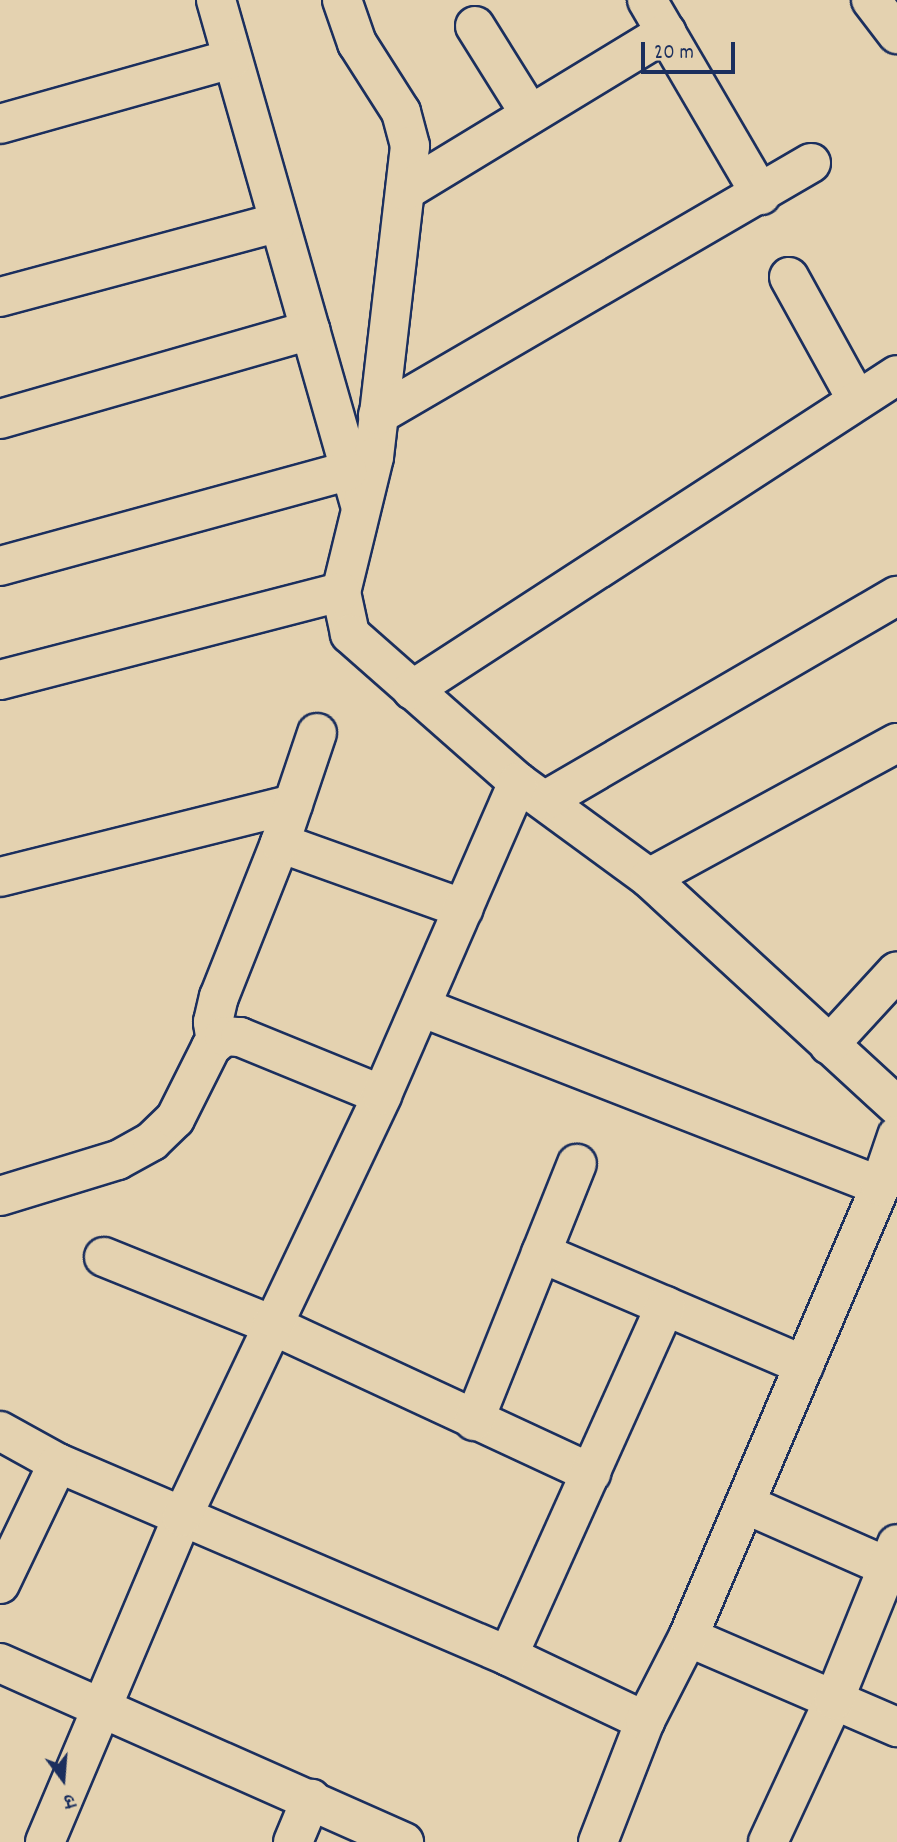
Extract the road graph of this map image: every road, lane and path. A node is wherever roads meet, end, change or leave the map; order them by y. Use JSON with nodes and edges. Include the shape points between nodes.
{"nodes":[{"id":1,"x":216,"y":0,"type":"edge"},
{"id":2,"x":342,"y":0,"type":"edge"},
{"id":3,"x":647,"y":0,"type":"edge"},
{"id":4,"x":475,"y":26,"type":"dead end"},
{"id":5,"x":666,"y":32,"type":"junction"},
{"id":6,"x":232,"y":59,"type":"junction"},
{"id":7,"x":530,"y":114,"type":"junction"},
{"id":8,"x":0,"y":124,"type":"edge"},
{"id":9,"x":810,"y":163,"type":"dead end"},
{"id":10,"x":405,"y":191,"type":"junction"},
{"id":11,"x":761,"y":195,"type":"junction"},
{"id":12,"x":276,"y":223,"type":"junction"},
{"id":13,"x":789,"y":276,"type":"dead end"},
{"id":14,"x":0,"y":297,"type":"edge"},
{"id":15,"x":311,"y":330,"type":"junction"},
{"id":16,"x":897,"y":375,"type":"edge"},
{"id":17,"x":857,"y":400,"type":"junction"},
{"id":18,"x":378,"y":415,"type":"junction"},
{"id":19,"x":0,"y":419,"type":"edge"},
{"id":20,"x":347,"y":471,"type":"junction"},
{"id":21,"x":360,"y":508,"type":"junction"},
{"id":22,"x":0,"y":566,"type":"edge"},
{"id":23,"x":341,"y":592,"type":"junction"},
{"id":24,"x":897,"y":596,"type":"edge"},
{"id":25,"x":0,"y":680,"type":"edge"},
{"id":26,"x":412,"y":690,"type":"junction"},
{"id":27,"x":317,"y":733,"type":"dead end"},
{"id":28,"x":897,"y":743,"type":"edge"},
{"id":29,"x":532,"y":791,"type":"junction"},
{"id":30,"x":293,"y":804,"type":"junction"},
{"id":31,"x":280,"y":843,"type":"junction"},
{"id":32,"x":0,"y":877,"type":"edge"},
{"id":33,"x":649,"y":878,"type":"junction"},
{"id":34,"x":464,"y":909,"type":"junction"},
{"id":35,"x":897,"y":971,"type":"edge"},
{"id":36,"x":421,"y":1007,"type":"junction"},
{"id":37,"x":215,"y":1041,"type":"junction"},
{"id":38,"x":828,"y":1045,"type":"junction"},
{"id":39,"x":382,"y":1095,"type":"junction"},
{"id":40,"x":897,"y":1106,"type":"edge"},
{"id":41,"x":897,"y":1136,"type":"edge"},
{"id":42,"x":577,"y":1164,"type":"dead end"},
{"id":43,"x":880,"y":1186,"type":"junction"},
{"id":44,"x":0,"y":1196,"type":"edge"},
{"id":45,"x":541,"y":1253,"type":"junction"},
{"id":46,"x":104,"y":1257,"type":"dead end"},
{"id":47,"x":665,"y":1306,"type":"junction"},
{"id":48,"x":272,"y":1325,"type":"junction"},
{"id":49,"x":804,"y":1366,"type":"junction"},
{"id":50,"x":474,"y":1421,"type":"junction"},
{"id":51,"x":0,"y":1431,"type":"edge"},
{"id":52,"x":58,"y":1463,"type":"junction"},
{"id":53,"x":591,"y":1473,"type":"junction"},
{"id":54,"x":745,"y":1504,"type":"junction"},
{"id":55,"x":182,"y":1517,"type":"junction"},
{"id":56,"x":894,"y":1561,"type":"edge"},
{"id":57,"x":0,"y":1584,"type":"edge"},
{"id":58,"x":688,"y":1637,"type":"junction"},
{"id":59,"x":508,"y":1656,"type":"junction"},
{"id":60,"x":0,"y":1663,"type":"edge"},
{"id":61,"x":834,"y":1700,"type":"junction"},
{"id":62,"x":102,"y":1709,"type":"junction"},
{"id":63,"x":645,"y":1721,"type":"junction"},
{"id":64,"x":897,"y":1727,"type":"edge"},
{"id":65,"x":311,"y":1799,"type":"junction"},
{"id":66,"x":45,"y":1842,"type":"edge"},
{"id":67,"x":293,"y":1842,"type":"edge"},
{"id":68,"x":404,"y":1842,"type":"edge"},
{"id":69,"x":598,"y":1842,"type":"edge"},
{"id":70,"x":768,"y":1842,"type":"edge"}],
"edges":[{"from":1,"to":6,"type":"street"},
{"from":2,"to":10,"type":"street","via":[[357,43],[405,122],[410,146]]},
{"from":3,"to":5,"type":"street"},
{"from":4,"to":7,"type":"street"},
{"from":5,"to":7,"type":"street"},
{"from":5,"to":11,"type":"street"},
{"from":6,"to":8,"type":"street"},
{"from":6,"to":12,"type":"street"},
{"from":7,"to":10,"type":"street"},
{"from":9,"to":11,"type":"street"},
{"from":10,"to":18,"type":"street"},
{"from":11,"to":18,"type":"street"},
{"from":12,"to":14,"type":"street"},
{"from":12,"to":15,"type":"street"},
{"from":13,"to":17,"type":"street"},
{"from":15,"to":19,"type":"street"},
{"from":15,"to":20,"type":"street"},
{"from":16,"to":17,"type":"street"},
{"from":17,"to":26,"type":"street"},
{"from":18,"to":21,"type":"street","via":[[374,457]]},
{"from":20,"to":21,"type":"street"},
{"from":20,"to":22,"type":"street"},
{"from":21,"to":23,"type":"street"},
{"from":23,"to":25,"type":"street"},
{"from":23,"to":26,"type":"street","via":[[350,634]]},
{"from":24,"to":29,"type":"street"},
{"from":26,"to":29,"type":"street"},
{"from":27,"to":30,"type":"street"},
{"from":28,"to":33,"type":"street"},
{"from":29,"to":33,"type":"street"},
{"from":29,"to":34,"type":"street"},
{"from":30,"to":31,"type":"street"},
{"from":30,"to":32,"type":"street"},
{"from":31,"to":34,"type":"street"},
{"from":31,"to":37,"type":"street","via":[[219,997]]},
{"from":33,"to":38,"type":"street"},
{"from":34,"to":36,"type":"street"},
{"from":35,"to":38,"type":"street"},
{"from":36,"to":39,"type":"street"},
{"from":36,"to":43,"type":"street"},
{"from":37,"to":39,"type":"street","via":[[240,1037]]},
{"from":37,"to":44,"type":"street","via":[[175,1119],[152,1141],[110,1163]]},
{"from":38,"to":40,"type":"street"},
{"from":39,"to":48,"type":"street"},
{"from":41,"to":43,"type":"street"},
{"from":42,"to":45,"type":"street"},
{"from":43,"to":49,"type":"street"},
{"from":45,"to":47,"type":"street"},
{"from":45,"to":50,"type":"street"},
{"from":46,"to":48,"type":"street"},
{"from":47,"to":49,"type":"street"},
{"from":47,"to":53,"type":"street"},
{"from":48,"to":50,"type":"street"},
{"from":48,"to":55,"type":"street"},
{"from":49,"to":54,"type":"street"},
{"from":50,"to":53,"type":"street"},
{"from":51,"to":52,"type":"street"},
{"from":52,"to":55,"type":"street"},
{"from":52,"to":57,"type":"street"},
{"from":53,"to":59,"type":"street"},
{"from":54,"to":56,"type":"street"},
{"from":54,"to":58,"type":"street"},
{"from":55,"to":59,"type":"street"},
{"from":55,"to":62,"type":"street"},
{"from":56,"to":61,"type":"street"},
{"from":58,"to":61,"type":"street"},
{"from":58,"to":63,"type":"street"},
{"from":59,"to":63,"type":"street"},
{"from":60,"to":62,"type":"street"},
{"from":61,"to":64,"type":"street"},
{"from":61,"to":70,"type":"street"},
{"from":62,"to":65,"type":"street"},
{"from":62,"to":66,"type":"street"},
{"from":63,"to":69,"type":"street"},
{"from":65,"to":67,"type":"street"},
{"from":65,"to":68,"type":"street"}]}
